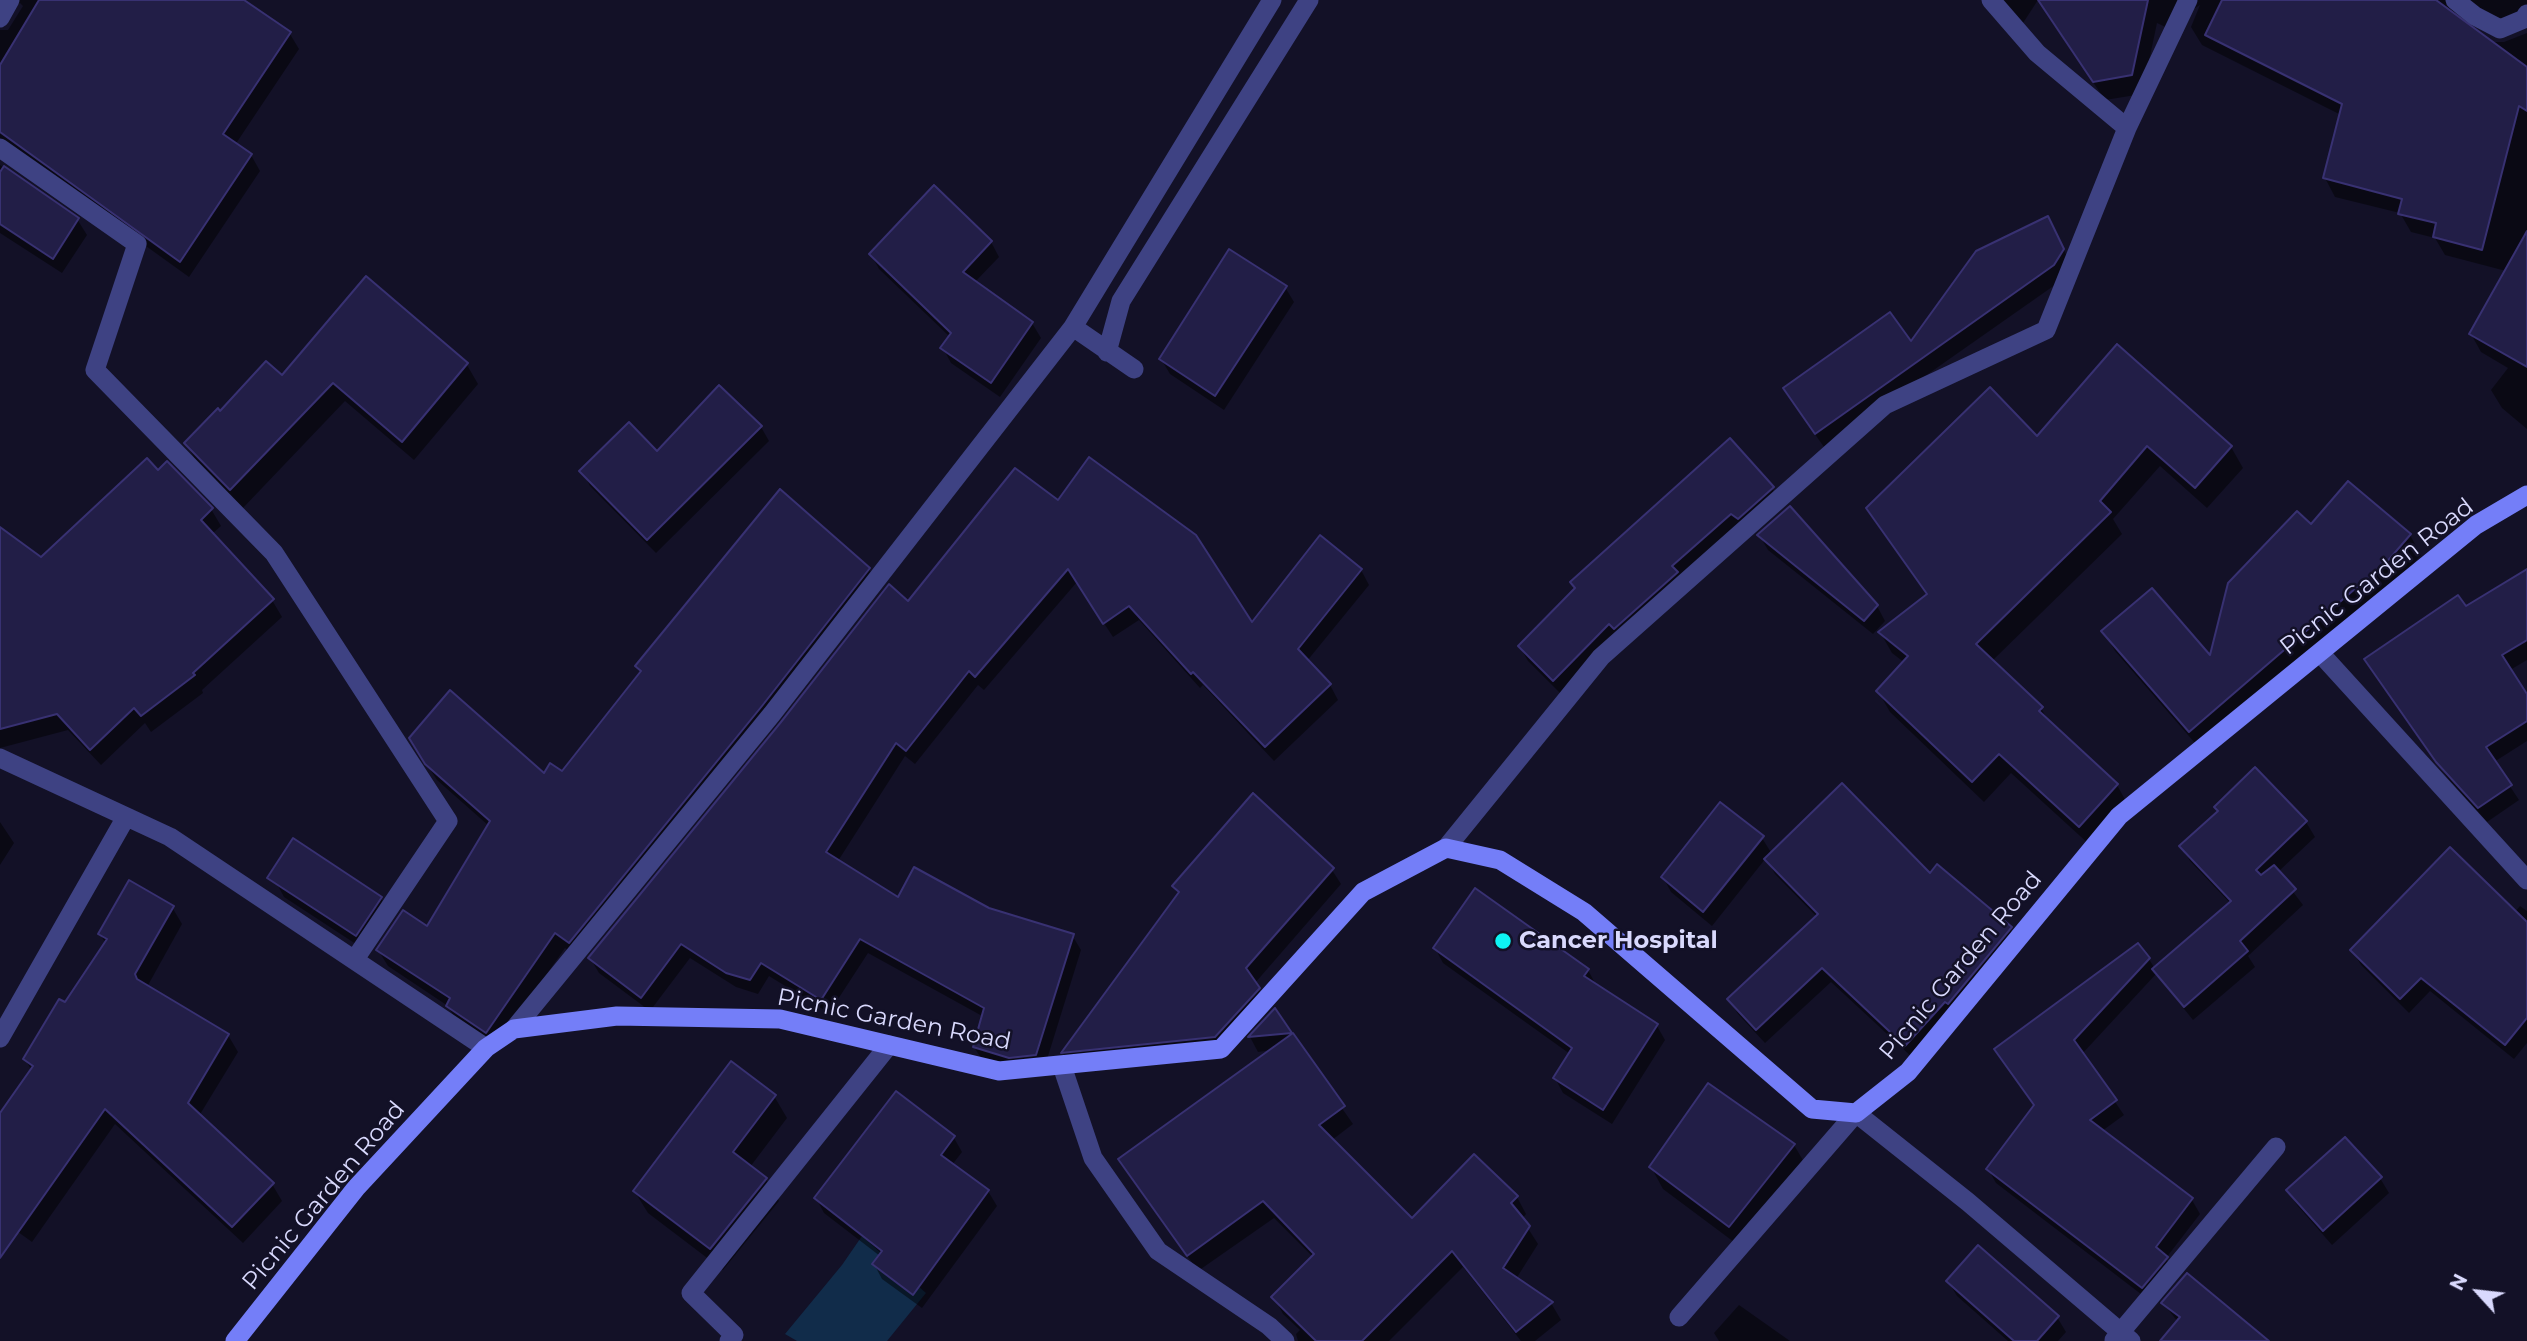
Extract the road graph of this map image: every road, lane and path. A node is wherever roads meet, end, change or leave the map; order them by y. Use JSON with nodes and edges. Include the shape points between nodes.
{"nodes":[{"id":1,"x":10,"y":0,"type":"edge"},
{"id":2,"x":1272,"y":0,"type":"edge"},
{"id":3,"x":1309,"y":0,"type":"edge"},
{"id":4,"x":1991,"y":0,"type":"edge"},
{"id":5,"x":2188,"y":0,"type":"edge"},
{"id":6,"x":2455,"y":0,"type":"edge"},
{"id":7,"x":2527,"y":15,"type":"edge"},
{"id":8,"x":0,"y":18,"type":"edge"},
{"id":9,"x":2127,"y":128,"type":"junction"},
{"id":10,"x":0,"y":148,"type":"edge"},
{"id":11,"x":1073,"y":327,"type":"junction"},
{"id":12,"x":1107,"y":352,"type":"junction"},
{"id":13,"x":1134,"y":369,"type":"dead end"},
{"id":14,"x":2527,"y":495,"type":"edge"},
{"id":15,"x":2320,"y":653,"type":"junction"},
{"id":16,"x":0,"y":758,"type":"edge"},
{"id":17,"x":126,"y":817,"type":"junction"},
{"id":18,"x":1446,"y":848,"type":"junction"},
{"id":19,"x":2527,"y":880,"type":"edge"},
{"id":20,"x":355,"y":959,"type":"junction"},
{"id":21,"x":514,"y":1029,"type":"junction"},
{"id":22,"x":0,"y":1038,"type":"edge"},
{"id":23,"x":889,"y":1045,"type":"junction"},
{"id":24,"x":486,"y":1048,"type":"junction"},
{"id":25,"x":1062,"y":1066,"type":"junction"},
{"id":26,"x":1856,"y":1113,"type":"junction"},
{"id":27,"x":2276,"y":1147,"type":"dead end"},
{"id":28,"x":1679,"y":1317,"type":"dead end"},
{"id":29,"x":2122,"y":1338,"type":"edge"},
{"id":30,"x":235,"y":1341,"type":"edge"},
{"id":31,"x":729,"y":1341,"type":"edge"},
{"id":32,"x":1285,"y":1341,"type":"edge"}],
"edges":[{"from":1,"to":8,"type":"street"},
{"from":2,"to":11,"type":"street"},
{"from":3,"to":12,"type":"street","via":[[1121,301]]},
{"from":4,"to":9,"type":"street","via":[[2037,53]]},
{"from":5,"to":9,"type":"street"},
{"from":6,"to":7,"type":"street","via":[[2500,29]]},
{"from":9,"to":18,"type":"street","via":[[2046,330],[1885,405],[1601,657]]},
{"from":10,"to":20,"type":"street","via":[[137,244],[95,370],[274,553],[448,821]]},
{"from":11,"to":12,"type":"street"},
{"from":11,"to":21,"type":"street","via":[[772,715]]},
{"from":12,"to":13,"type":"street"},
{"from":14,"to":15,"type":"main road","name":"Picnic Garden Road","via":[[2476,525]]},
{"from":15,"to":19,"type":"street"},
{"from":15,"to":26,"type":"main road","name":"Picnic Garden Road","via":[[2119,816],[1908,1072]]},
{"from":16,"to":17,"type":"street"},
{"from":17,"to":20,"type":"street","via":[[170,837]]},
{"from":17,"to":22,"type":"street"},
{"from":18,"to":25,"type":"main road","name":"Picnic Garden Road","via":[[1363,892],[1221,1049]]},
{"from":18,"to":26,"type":"main road","via":[[1500,860],[1584,912],[1812,1109]]},
{"from":20,"to":24,"type":"street"},
{"from":21,"to":23,"type":"main road","name":"Picnic Garden Road","via":[[617,1016],[780,1019]]},
{"from":21,"to":24,"type":"main road","name":"Picnic Garden Road"},
{"from":23,"to":25,"type":"main road","name":"Picnic Garden Road","via":[[999,1071]]},
{"from":23,"to":31,"type":"street","via":[[691,1293],[734,1335]]},
{"from":24,"to":30,"type":"main road","name":"Picnic Garden Road","via":[[356,1188]]},
{"from":25,"to":32,"type":"street","via":[[1093,1158],[1158,1251]]},
{"from":26,"to":28,"type":"street"},
{"from":26,"to":29,"type":"street","via":[[1968,1202]]},
{"from":27,"to":29,"type":"street"}]}
